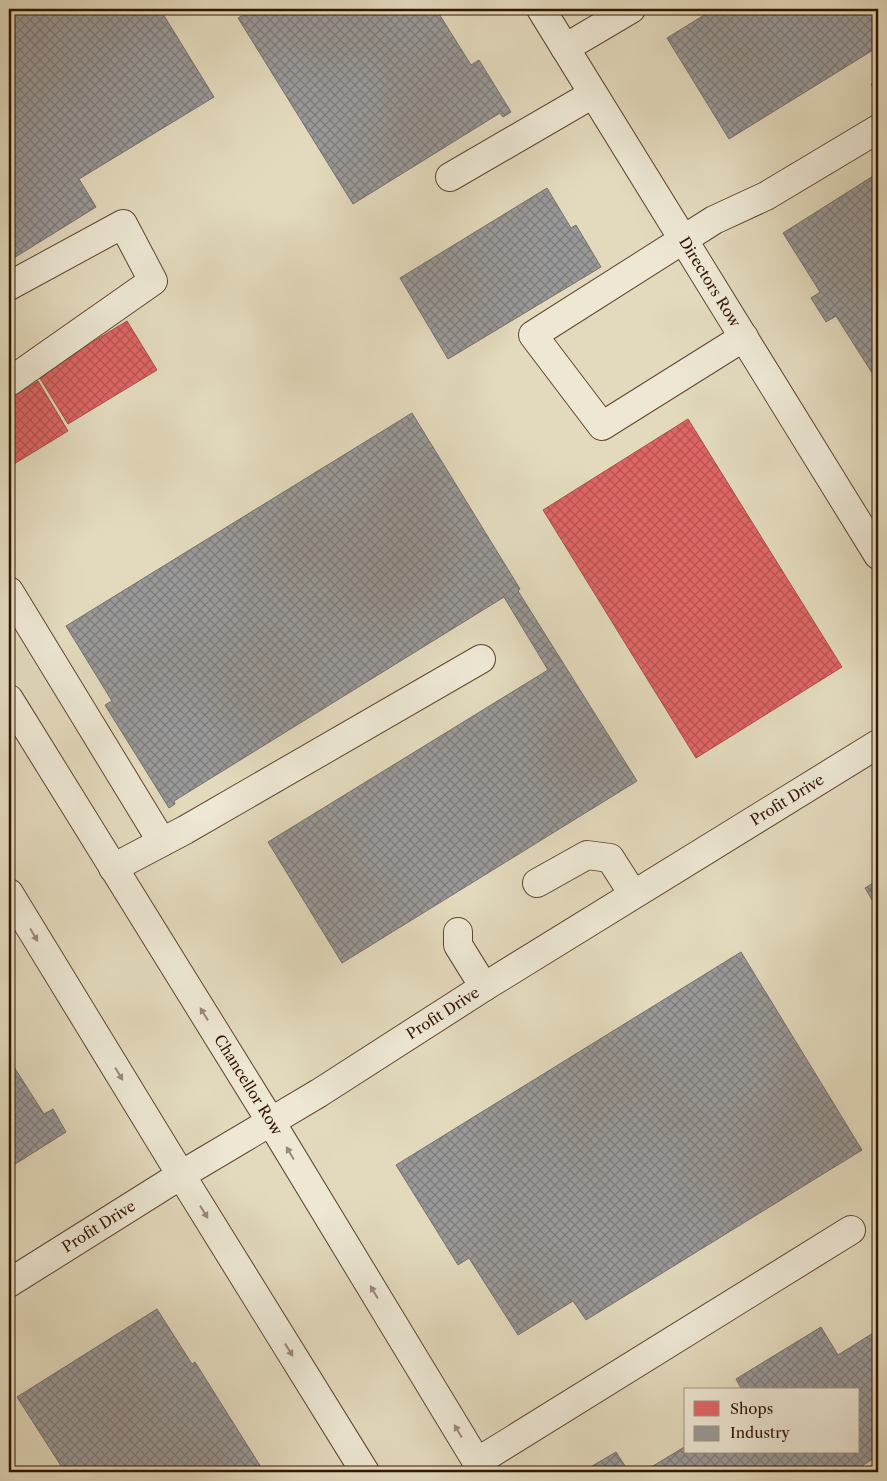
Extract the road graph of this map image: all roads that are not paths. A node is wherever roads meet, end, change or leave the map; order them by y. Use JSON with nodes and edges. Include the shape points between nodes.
{"nodes":[{"id":1,"x":541,"y":9,"type":"edge"},
{"id":2,"x":631,"y":9,"type":"edge"},
{"id":3,"x":566,"y":48,"type":"junction"},
{"id":4,"x":594,"y":94,"type":"junction"},
{"id":5,"x":878,"y":129,"type":"edge"},
{"id":6,"x":450,"y":177,"type":"dead end"},
{"id":7,"x":683,"y":240,"type":"junction"},
{"id":8,"x":9,"y":286,"type":"edge"},
{"id":9,"x":744,"y":337,"type":"junction"},
{"id":10,"x":9,"y":382,"type":"edge"},
{"id":11,"x":878,"y":555,"type":"edge"},
{"id":12,"x":9,"y":591,"type":"edge"},
{"id":13,"x":481,"y":659,"type":"dead end"},
{"id":14,"x":9,"y":699,"type":"edge"},
{"id":15,"x":878,"y":744,"type":"edge"},
{"id":16,"x":162,"y":842,"type":"junction"},
{"id":17,"x":113,"y":868,"type":"junction"},
{"id":18,"x":537,"y":883,"type":"dead end"},
{"id":19,"x":9,"y":893,"type":"edge"},
{"id":20,"x":633,"y":894,"type":"junction"},
{"id":21,"x":458,"y":932,"type":"dead end"},
{"id":22,"x":484,"y":987,"type":"junction"},
{"id":23,"x":271,"y":1122,"type":"junction"},
{"id":24,"x":180,"y":1175,"type":"junction"},
{"id":25,"x":851,"y":1230,"type":"dead end"},
{"id":26,"x":9,"y":1283,"type":"edge"},
{"id":27,"x":480,"y":1467,"type":"edge"},
{"id":28,"x":365,"y":1472,"type":"edge"}],
"edges":[{"from":1,"to":3,"type":"street","name":"Directors Row"},
{"from":2,"to":3,"type":"street"},
{"from":3,"to":4,"type":"street","name":"Directors Row"},
{"from":4,"to":6,"type":"street"},
{"from":4,"to":7,"type":"street","name":"Directors Row"},
{"from":5,"to":7,"type":"street","via":[[766,196],[714,220]]},
{"from":7,"to":9,"type":"street","name":"Directors Row"},
{"from":7,"to":9,"type":"street","via":[[533,335],[602,426]]},
{"from":8,"to":10,"type":"street","via":[[123,224],[153,281]]},
{"from":9,"to":11,"type":"street","name":"Directors Row"},
{"from":12,"to":16,"type":"street"},
{"from":13,"to":16,"type":"street"},
{"from":14,"to":17,"type":"street","name":"Chancellor Row"},
{"from":15,"to":20,"type":"street","name":"Profit Drive"},
{"from":16,"to":17,"type":"street"},
{"from":23,"to":17,"type":"street","name":"Chancellor Row","one_way":true},
{"from":18,"to":20,"type":"street","via":[[587,855],[610,858]]},
{"from":19,"to":24,"type":"street","one_way":true},
{"from":20,"to":22,"type":"street","name":"Profit Drive"},
{"from":21,"to":22,"type":"street","via":[[458,945]]},
{"from":22,"to":23,"type":"street","name":"Profit Drive"},
{"from":23,"to":24,"type":"street","name":"Profit Drive"},
{"from":27,"to":23,"type":"street","name":"Chancellor Row","one_way":true},
{"from":24,"to":26,"type":"street","name":"Profit Drive"},
{"from":24,"to":28,"type":"street","one_way":true},
{"from":25,"to":27,"type":"street"}]}
